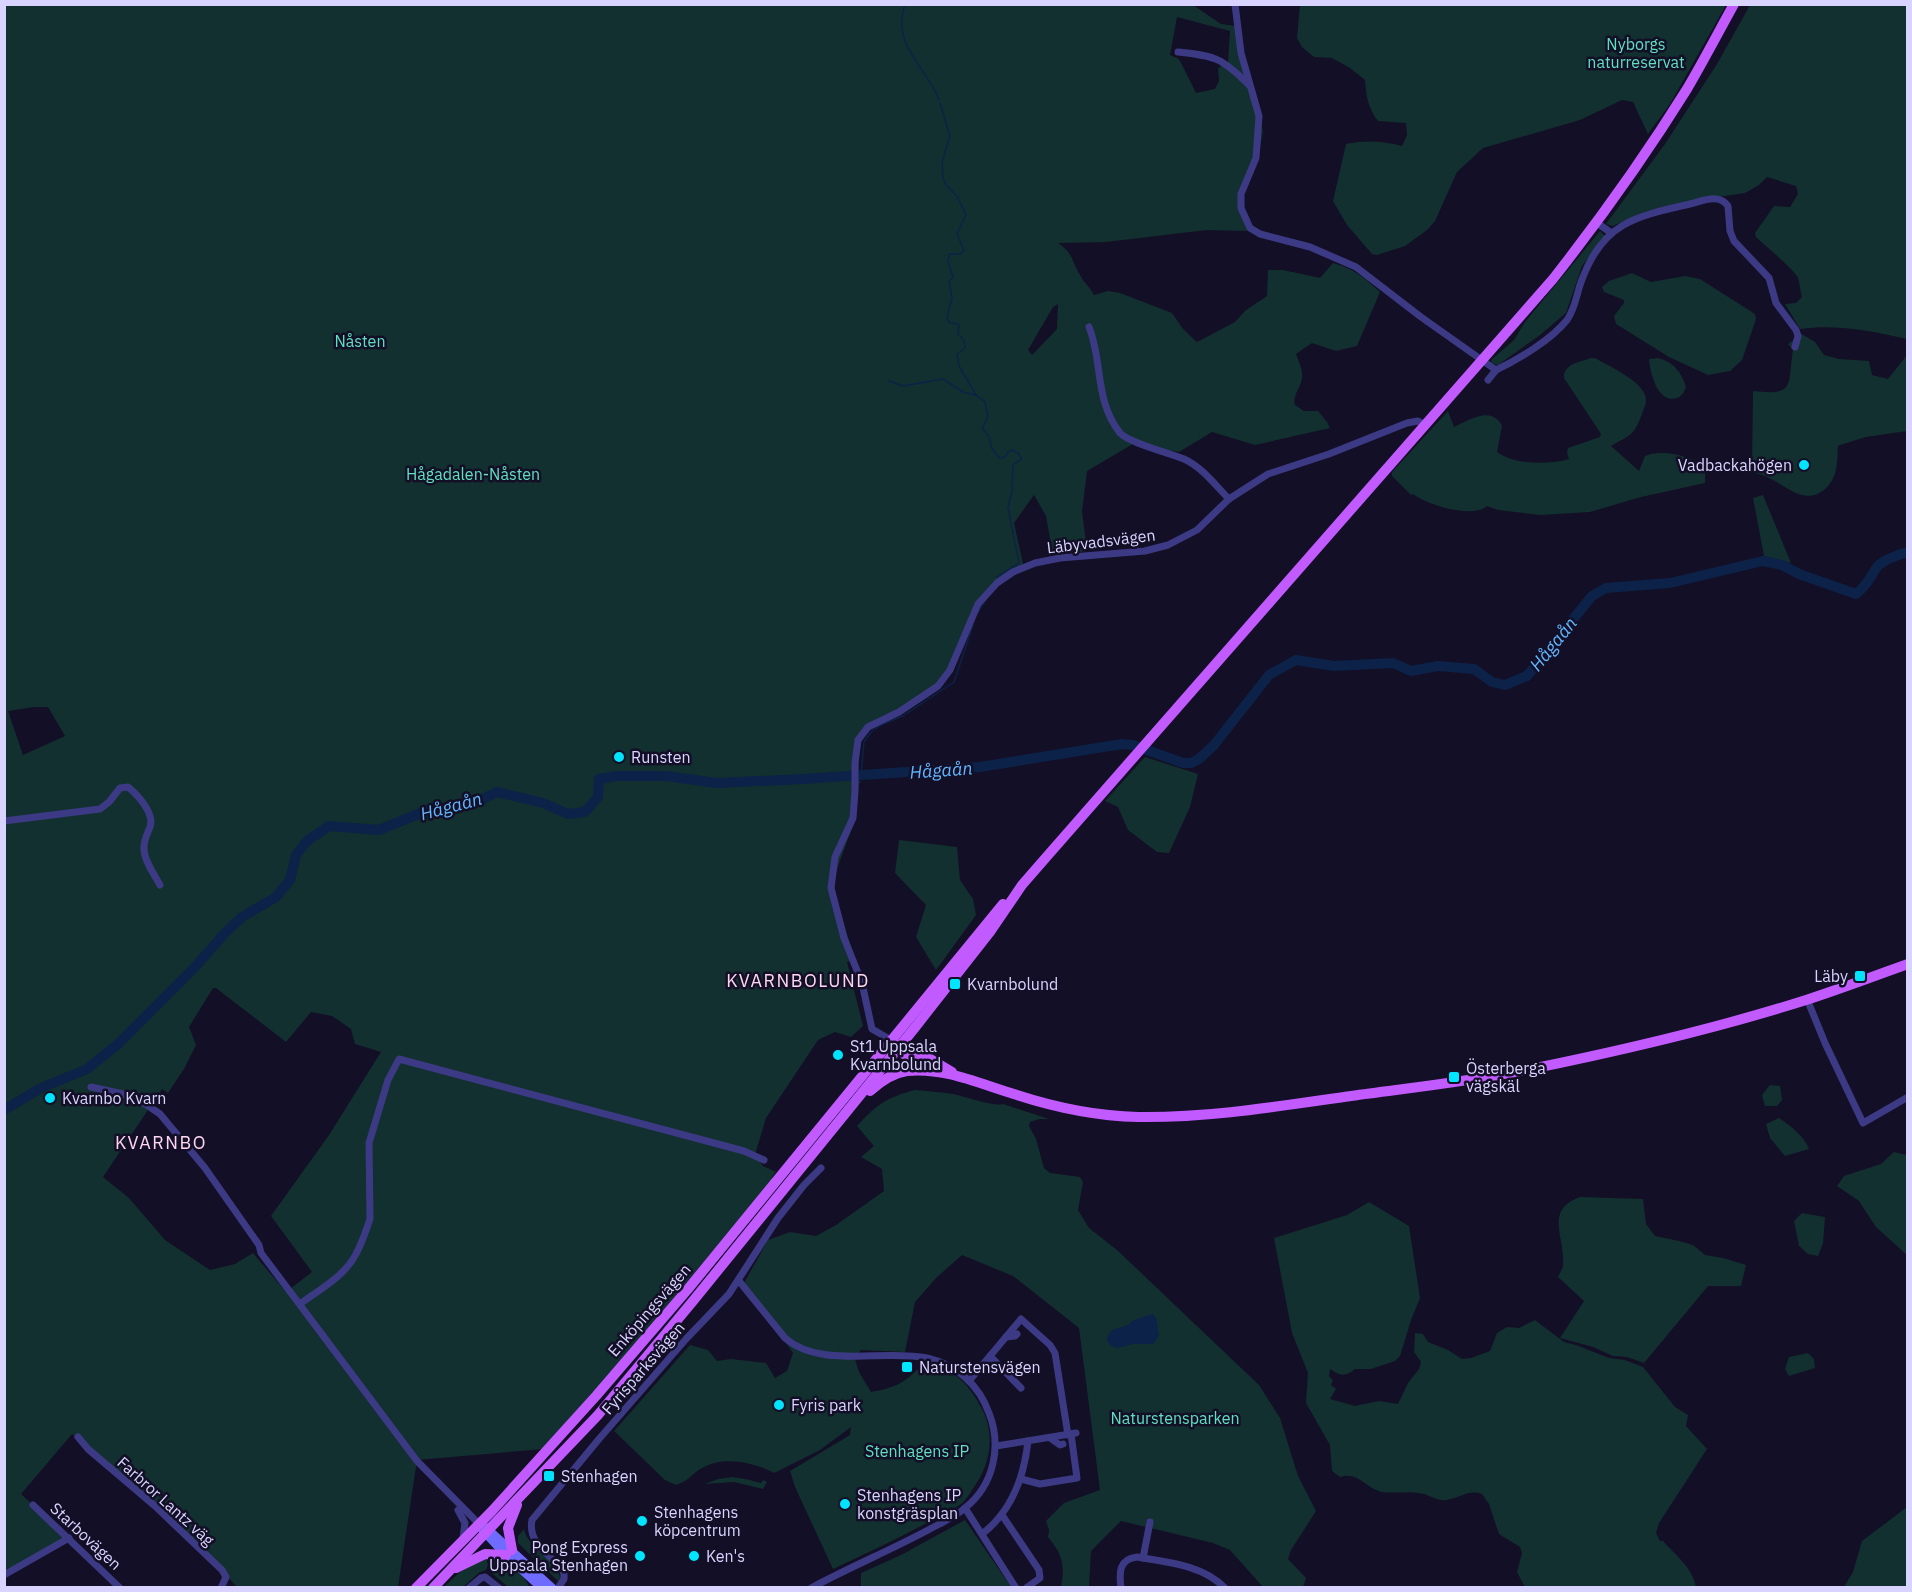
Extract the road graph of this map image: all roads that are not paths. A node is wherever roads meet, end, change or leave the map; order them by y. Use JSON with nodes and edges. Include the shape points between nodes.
{"nodes":[{"id":1,"x":1235,"y":4,"type":"edge"},
{"id":2,"x":1734,"y":4,"type":"edge"},
{"id":3,"x":1178,"y":52,"type":"dead end"},
{"id":4,"x":1250,"y":87,"type":"junction"},
{"id":5,"x":1597,"y":223,"type":"junction"},
{"id":6,"x":1610,"y":232,"type":"junction"},
{"id":7,"x":1089,"y":327,"type":"dead end"},
{"id":8,"x":1795,"y":347,"type":"dead end"},
{"id":9,"x":1483,"y":360,"type":"junction"},
{"id":10,"x":1496,"y":370,"type":"junction"},
{"id":11,"x":1488,"y":380,"type":"dead end"},
{"id":12,"x":1425,"y":426,"type":"junction"},
{"id":13,"x":1229,"y":500,"type":"junction"},
{"id":14,"x":4,"y":820,"type":"edge"},
{"id":15,"x":160,"y":885,"type":"dead end"},
{"id":16,"x":1022,"y":885,"type":"junction"},
{"id":17,"x":1908,"y":964,"type":"edge"},
{"id":18,"x":1807,"y":999,"type":"junction"},
{"id":19,"x":913,"y":1030,"type":"junction"},
{"id":20,"x":895,"y":1043,"type":"junction"},
{"id":21,"x":917,"y":1051,"type":"junction"},
{"id":22,"x":935,"y":1072,"type":"junction"},
{"id":23,"x":960,"y":1077,"type":"junction"},
{"id":24,"x":91,"y":1087,"type":"dead end"},
{"id":25,"x":1908,"y":1097,"type":"edge"},
{"id":26,"x":848,"y":1111,"type":"junction"},
{"id":27,"x":764,"y":1160,"type":"dead end"},
{"id":28,"x":821,"y":1168,"type":"dead end"},
{"id":29,"x":739,"y":1281,"type":"junction"},
{"id":30,"x":300,"y":1304,"type":"junction"},
{"id":31,"x":1017,"y":1334,"type":"dead end"},
{"id":32,"x":1006,"y":1337,"type":"junction"},
{"id":33,"x":990,"y":1356,"type":"junction"},
{"id":34,"x":969,"y":1381,"type":"junction"},
{"id":35,"x":1021,"y":1388,"type":"dead end"},
{"id":36,"x":1072,"y":1434,"type":"junction"},
{"id":37,"x":78,"y":1437,"type":"dead end"},
{"id":38,"x":1050,"y":1438,"type":"junction"},
{"id":39,"x":1028,"y":1441,"type":"junction"},
{"id":40,"x":1063,"y":1444,"type":"dead end"},
{"id":41,"x":996,"y":1446,"type":"junction"},
{"id":42,"x":1022,"y":1479,"type":"junction"},
{"id":43,"x":448,"y":1495,"type":"junction"},
{"id":44,"x":523,"y":1495,"type":"junction"},
{"id":45,"x":33,"y":1505,"type":"dead end"},
{"id":46,"x":965,"y":1508,"type":"junction"},
{"id":47,"x":1002,"y":1515,"type":"junction"},
{"id":48,"x":1150,"y":1522,"type":"dead end"},
{"id":49,"x":484,"y":1529,"type":"junction"},
{"id":50,"x":982,"y":1534,"type":"junction"},
{"id":51,"x":69,"y":1538,"type":"junction"},
{"id":52,"x":462,"y":1541,"type":"junction"},
{"id":53,"x":509,"y":1552,"type":"junction"},
{"id":54,"x":1143,"y":1558,"type":"junction"},
{"id":55,"x":448,"y":1573,"type":"junction"},
{"id":56,"x":4,"y":1575,"type":"edge"},
{"id":57,"x":532,"y":1583,"type":"edge"},
{"id":58,"x":120,"y":1587,"type":"edge"},
{"id":59,"x":221,"y":1587,"type":"edge"},
{"id":60,"x":416,"y":1587,"type":"edge"},
{"id":61,"x":434,"y":1587,"type":"edge"},
{"id":62,"x":469,"y":1587,"type":"edge"},
{"id":63,"x":499,"y":1587,"type":"edge"},
{"id":64,"x":542,"y":1587,"type":"edge"},
{"id":65,"x":552,"y":1587,"type":"edge"},
{"id":66,"x":558,"y":1587,"type":"edge"},
{"id":67,"x":811,"y":1587,"type":"edge"},
{"id":68,"x":1016,"y":1587,"type":"edge"},
{"id":69,"x":1026,"y":1587,"type":"edge"},
{"id":70,"x":1121,"y":1587,"type":"edge"},
{"id":71,"x":1225,"y":1587,"type":"edge"}],
"edges":[{"from":1,"to":4,"type":"street"},
{"from":2,"to":5,"type":"main road","via":[[1687,88]]},
{"from":3,"to":4,"type":"street","via":[[1217,58]]},
{"from":4,"to":9,"type":"street","via":[[1259,116],[1256,158],[1241,194],[1241,208],[1250,228],[1356,267]]},
{"from":5,"to":6,"type":"street"},
{"from":5,"to":9,"type":"main road"},
{"from":6,"to":8,"type":"street","via":[[1663,210],[1711,199],[1725,202],[1734,241],[1769,278],[1776,303],[1797,332]]},
{"from":6,"to":10,"type":"street","via":[[1584,273],[1566,320]]},
{"from":7,"to":13,"type":"street","via":[[1101,391],[1120,432],[1188,461]]},
{"from":9,"to":10,"type":"street"},
{"from":9,"to":12,"type":"main road"},
{"from":10,"to":11,"type":"street"},
{"from":12,"to":13,"type":"street","name":"Läbyvadsvägen","via":[[1418,421],[1407,423],[1279,469]]},
{"from":12,"to":16,"type":"main road"},
{"from":13,"to":20,"type":"street","name":"Läbyvadsvägen","via":[[1197,530],[1168,545],[1145,551],[1052,559],[1001,579],[978,604],[950,670],[938,686],[868,727],[858,740],[853,818],[836,857],[831,888],[844,938],[862,983],[872,1029]]},
{"from":14,"to":15,"type":"street","via":[[92,811],[105,806],[120,788],[128,787],[152,818],[144,849]]},
{"from":16,"to":19,"type":"main road"},
{"from":16,"to":20,"type":"main road","via":[[983,926]]},
{"from":17,"to":18,"type":"main road"},
{"from":18,"to":23,"type":"main road","via":[[1659,1040],[1524,1071],[1182,1117],[1134,1117],[1071,1108]]},
{"from":18,"to":25,"type":"street","via":[[1863,1123]]},
{"from":19,"to":20,"type":"main road"},
{"from":19,"to":21,"type":"main road"},
{"from":20,"to":21,"type":"main road"},
{"from":20,"to":22,"type":"main road","via":[[906,1056]]},
{"from":20,"to":26,"type":"main road","name":"Enköpingsvägen"},
{"from":20,"to":49,"type":"main road","name":"Enköpingsvägen"},
{"from":21,"to":23,"type":"main road"},
{"from":22,"to":23,"type":"main road"},
{"from":22,"to":26,"type":"main road","via":[[909,1071],[890,1077]]},
{"from":24,"to":30,"type":"street","via":[[123,1094],[160,1114],[205,1168]]},
{"from":26,"to":44,"type":"main road","name":"Enköpingsvägen","via":[[598,1415]]},
{"from":27,"to":30,"type":"street","via":[[744,1151],[399,1059],[388,1080],[369,1143],[370,1219],[356,1256],[344,1271]]},
{"from":28,"to":29,"type":"street","name":"Fyrisparksvägen","via":[[778,1218]]},
{"from":29,"to":34,"type":"street","via":[[785,1338],[800,1347],[828,1355],[929,1358],[952,1367]]},
{"from":29,"to":66,"type":"street","name":"Fyrisparksvägen","via":[[532,1520],[533,1538],[564,1573]]},
{"from":30,"to":43,"type":"street","via":[[417,1461]]},
{"from":31,"to":32,"type":"street"},
{"from":32,"to":33,"type":"street"},
{"from":32,"to":36,"type":"street","via":[[1021,1319],[1053,1348]]},
{"from":33,"to":34,"type":"street"},
{"from":33,"to":35,"type":"street"},
{"from":34,"to":41,"type":"street","via":[[989,1412]]},
{"from":36,"to":38,"type":"street"},
{"from":36,"to":42,"type":"street","via":[[1077,1478],[1040,1484]]},
{"from":37,"to":59,"type":"street","name":"Farbror Lantz väg","via":[[222,1570],[226,1577]]},
{"from":38,"to":39,"type":"street"},
{"from":38,"to":40,"type":"street"},
{"from":39,"to":41,"type":"street"},
{"from":39,"to":42,"type":"street"},
{"from":41,"to":46,"type":"street","via":[[985,1485]]},
{"from":42,"to":47,"type":"street"},
{"from":43,"to":49,"type":"street"},
{"from":43,"to":52,"type":"street","via":[[464,1517]]},
{"from":44,"to":49,"type":"main road","name":"Enköpingsvägen"},
{"from":44,"to":53,"type":"main road","via":[[509,1524]]},
{"from":45,"to":51,"type":"street","name":"Starbovägen"},
{"from":46,"to":50,"type":"street"},
{"from":46,"to":67,"type":"street","via":[[896,1547]]},
{"from":47,"to":50,"type":"street"},
{"from":47,"to":69,"type":"street","via":[[1039,1569],[1040,1578]]},
{"from":48,"to":54,"type":"street"},
{"from":49,"to":52,"type":"main road","name":"Enköpingsvägen"},
{"from":49,"to":53,"type":"street"},
{"from":49,"to":55,"type":"main road","name":"Enköpingsvägen"},
{"from":50,"to":68,"type":"street"},
{"from":51,"to":56,"type":"street"},
{"from":51,"to":58,"type":"street","name":"Starbovägen"},
{"from":52,"to":60,"type":"main road","name":"Enköpingsvägen"},
{"from":53,"to":55,"type":"main road","via":[[485,1554]]},
{"from":53,"to":57,"type":"street"},
{"from":53,"to":65,"type":"street"},
{"from":54,"to":70,"type":"street","via":[[1124,1561],[1119,1571]]},
{"from":54,"to":71,"type":"street","via":[[1197,1569]]},
{"from":55,"to":61,"type":"main road","name":"Enköpingsvägen"},
{"from":57,"to":64,"type":"street"},
{"from":62,"to":63,"type":"street","via":[[485,1577]]}]}
